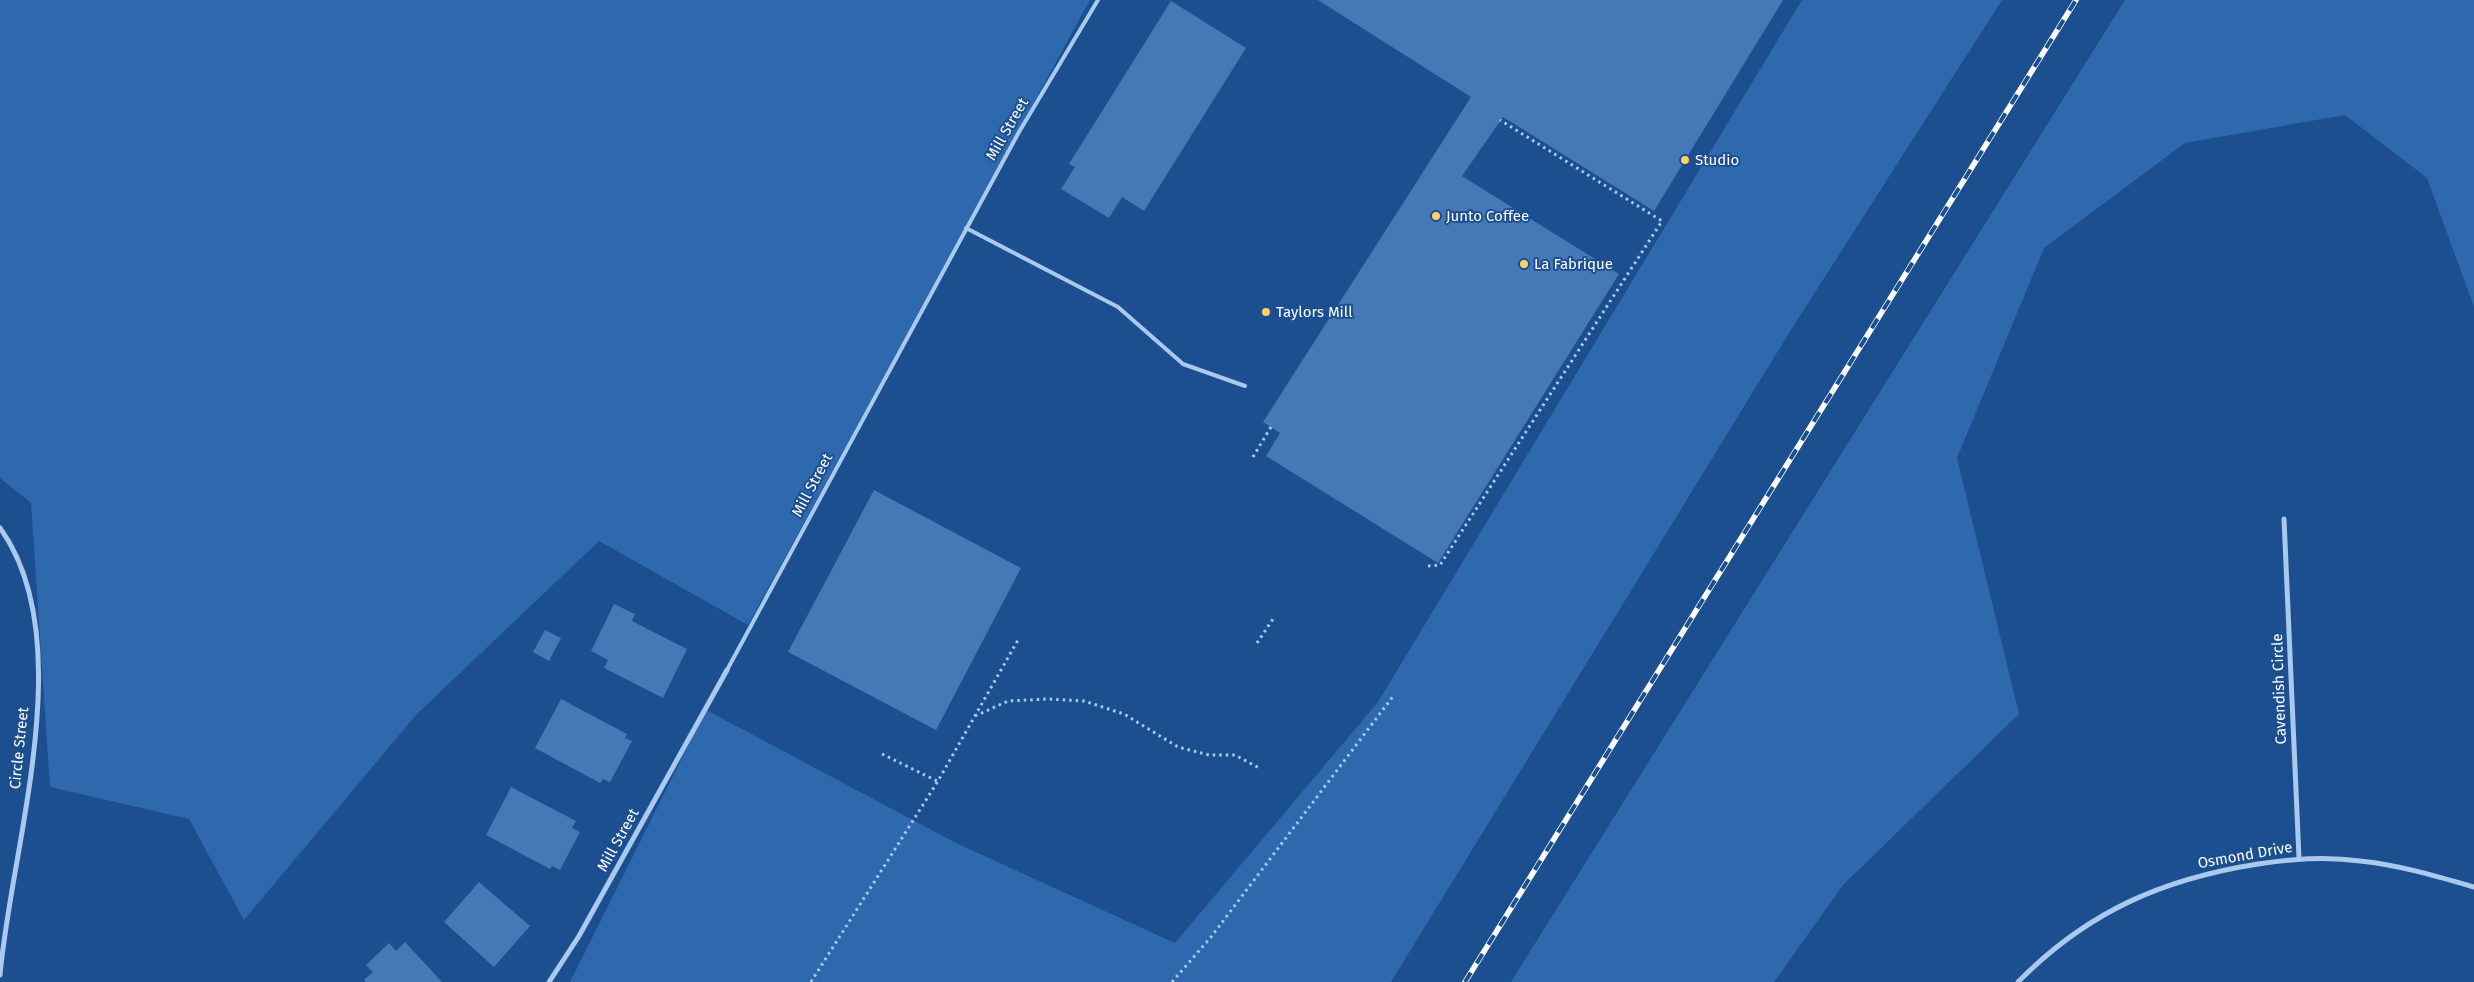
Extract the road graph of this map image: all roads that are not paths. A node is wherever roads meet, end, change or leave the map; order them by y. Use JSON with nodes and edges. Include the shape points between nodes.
{"nodes":[{"id":1,"x":1098,"y":0,"type":"edge"},
{"id":2,"x":966,"y":228,"type":"junction"},
{"id":3,"x":1244,"y":386,"type":"dead end"},
{"id":4,"x":2284,"y":519,"type":"dead end"},
{"id":5,"x":0,"y":528,"type":"edge"},
{"id":6,"x":727,"y":670,"type":"joint"},
{"id":7,"x":2299,"y":858,"type":"junction"},
{"id":8,"x":2474,"y":887,"type":"edge"},
{"id":9,"x":0,"y":976,"type":"edge"},
{"id":10,"x":549,"y":982,"type":"edge"},
{"id":11,"x":2018,"y":982,"type":"edge"}],
"edges":[{"from":1,"to":2,"type":"lane","name":"Mill Street"},
{"from":2,"to":3,"type":"lane","via":[[1118,307],[1183,364]]},
{"from":2,"to":6,"type":"lane","name":"Mill Street"},
{"from":4,"to":7,"type":"street","name":"Cavendish Circle"},
{"from":5,"to":9,"type":"street","name":"Circle Street","via":[[23,573],[32,601],[39,672],[32,769],[3,939]]},
{"from":6,"to":10,"type":"street","name":"Mill Street","via":[[579,936]]},
{"from":7,"to":8,"type":"street","name":"Osmond Drive","via":[[2359,860],[2422,872]]},
{"from":7,"to":11,"type":"street","name":"Osmond Drive","via":[[2214,871],[2130,900],[2066,939]]}]}
